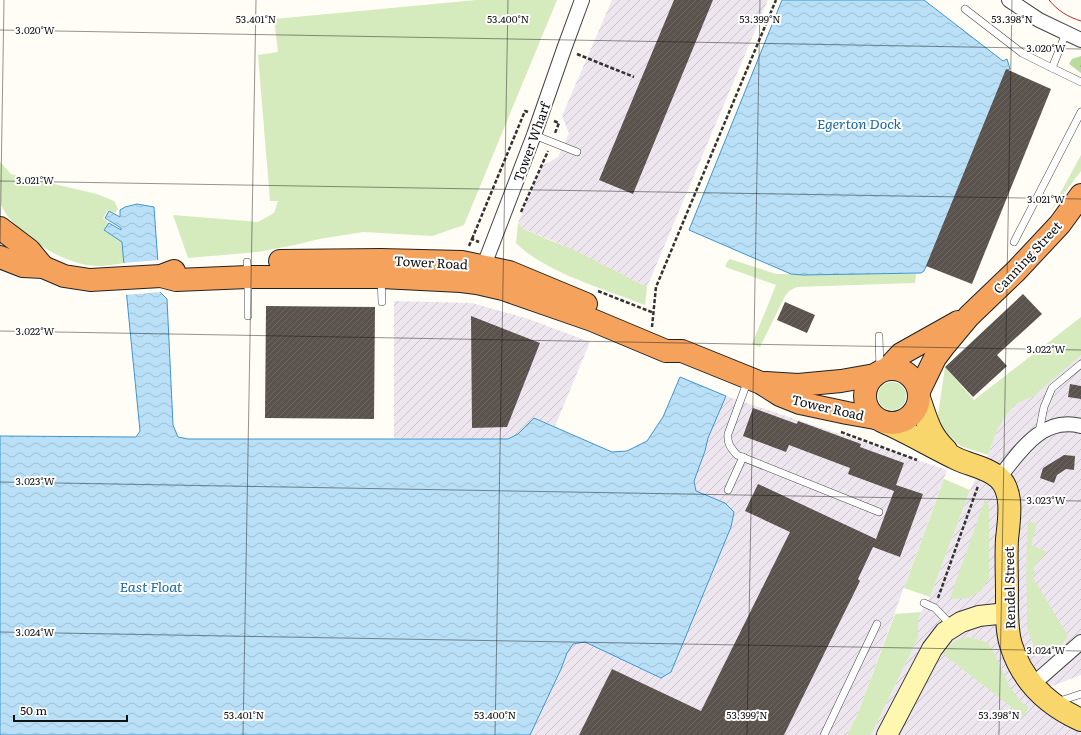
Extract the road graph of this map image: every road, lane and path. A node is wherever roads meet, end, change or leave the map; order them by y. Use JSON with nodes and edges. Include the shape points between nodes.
{"nodes":[{"id":1,"x":582,"y":0,"type":"edge"},
{"id":2,"x":776,"y":0,"type":"edge"},
{"id":3,"x":1011,"y":1,"type":"edge"},
{"id":4,"x":965,"y":9,"type":"dead end"},
{"id":5,"x":1066,"y":33,"type":"junction"},
{"id":6,"x":1081,"y":40,"type":"edge"},
{"id":7,"x":564,"y":49,"type":"junction"},
{"id":8,"x":1052,"y":68,"type":"junction"},
{"id":9,"x":634,"y":77,"type":"dead end"},
{"id":10,"x":1081,"y":82,"type":"edge"},
{"id":11,"x":1081,"y":112,"type":"edge"},
{"id":12,"x":541,"y":116,"type":"junction"},
{"id":13,"x":534,"y":135,"type":"junction"},
{"id":14,"x":577,"y":152,"type":"dead end"},
{"id":15,"x":1081,"y":195,"type":"edge"},
{"id":16,"x":0,"y":228,"type":"edge"},
{"id":17,"x":472,"y":239,"type":"dead end"},
{"id":18,"x":1014,"y":242,"type":"dead end"},
{"id":19,"x":0,"y":257,"type":"edge"},
{"id":20,"x":43,"y":267,"type":"junction"},
{"id":21,"x":381,"y":268,"type":"junction"},
{"id":22,"x":248,"y":269,"type":"junction"},
{"id":23,"x":480,"y":274,"type":"junction"},
{"id":24,"x":382,"y":302,"type":"dead end"},
{"id":25,"x":248,"y":316,"type":"dead end"},
{"id":26,"x":969,"y":316,"type":"junction"},
{"id":27,"x":652,"y":331,"type":"junction"},
{"id":28,"x":879,"y":336,"type":"dead end"},
{"id":29,"x":682,"y":352,"type":"junction"},
{"id":30,"x":1081,"y":364,"type":"edge"},
{"id":31,"x":880,"y":372,"type":"junction"},
{"id":32,"x":755,"y":381,"type":"junction"},
{"id":33,"x":919,"y":396,"type":"junction"},
{"id":34,"x":880,"y":420,"type":"junction"},
{"id":35,"x":1081,"y":426,"type":"edge"},
{"id":36,"x":835,"y":430,"type":"dead end"},
{"id":37,"x":1039,"y":432,"type":"junction"},
{"id":38,"x":743,"y":457,"type":"junction"},
{"id":39,"x":953,"y":457,"type":"junction"},
{"id":40,"x":918,"y":461,"type":"dead end"},
{"id":41,"x":999,"y":478,"type":"junction"},
{"id":42,"x":974,"y":481,"type":"dead end"},
{"id":43,"x":728,"y":490,"type":"dead end"},
{"id":44,"x":879,"y":512,"type":"dead end"},
{"id":45,"x":924,"y":604,"type":"dead end"},
{"id":46,"x":934,"y":608,"type":"junction"},
{"id":47,"x":1007,"y":613,"type":"junction"},
{"id":48,"x":877,"y":624,"type":"dead end"},
{"id":49,"x":953,"y":627,"type":"junction"},
{"id":50,"x":1081,"y":642,"type":"edge"},
{"id":51,"x":1032,"y":685,"type":"junction"},
{"id":52,"x":1081,"y":694,"type":"edge"},
{"id":53,"x":1052,"y":704,"type":"junction"},
{"id":54,"x":1081,"y":720,"type":"edge"},
{"id":55,"x":824,"y":735,"type":"edge"},
{"id":56,"x":887,"y":735,"type":"edge"}],
"edges":[{"from":1,"to":7,"type":"street","name":"Tower Wharf"},
{"from":2,"to":27,"type":"path","via":[[656,287]]},
{"from":3,"to":5,"type":"street","via":[[1039,20]]},
{"from":4,"to":8,"type":"lane","via":[[1022,53]]},
{"from":5,"to":6,"type":"street"},
{"from":5,"to":8,"type":"lane"},
{"from":7,"to":9,"type":"path"},
{"from":7,"to":12,"type":"street","name":"Tower Wharf"},
{"from":8,"to":10,"type":"lane"},
{"from":11,"to":18,"type":"lane"},
{"from":12,"to":13,"type":"street","name":"Tower Wharf"},
{"from":12,"to":17,"type":"path","via":[[525,111]]},
{"from":13,"to":14,"type":"lane"},
{"from":13,"to":23,"type":"street","name":"Tower Wharf"},
{"from":15,"to":26,"type":"highway","name":"Canning Street","via":[[1060,224]]},
{"from":16,"to":20,"type":"highway","name":"Tower Road","via":[[29,250]]},
{"from":19,"to":20,"type":"highway","name":"Tower Road","via":[[23,266]]},
{"from":20,"to":22,"type":"highway","name":"Tower Road","via":[[76,279],[97,280],[161,276],[179,269]]},
{"from":21,"to":22,"type":"highway","name":"Tower Road"},
{"from":21,"to":23,"type":"highway","name":"Tower Road","via":[[462,262]]},
{"from":21,"to":24,"type":"lane"},
{"from":22,"to":25,"type":"lane"},
{"from":23,"to":27,"type":"highway","name":"Tower Road","via":[[509,272]]},
{"from":23,"to":29,"type":"highway","name":"Tower Road","via":[[502,290],[592,320],[666,351]]},
{"from":26,"to":31,"type":"highway","name":"Canning Street","via":[[901,354]]},
{"from":26,"to":33,"type":"highway","name":"Canning Street","via":[[935,358]]},
{"from":27,"to":29,"type":"highway","name":"Tower Road","via":[[672,339]]},
{"from":28,"to":31,"type":"lane"},
{"from":29,"to":32,"type":"highway","name":"Tower Road"},
{"from":30,"to":37,"type":"lane","via":[[1052,388],[1044,408]]},
{"from":31,"to":32,"type":"highway","name":"Tower Road","via":[[841,381],[798,385]]},
{"from":31,"to":33,"type":"highway","via":[[895,369],[905,372],[915,380]]},
{"from":31,"to":34,"type":"highway","via":[[867,387],[865,398],[867,406]]},
{"from":32,"to":34,"type":"highway","name":"Tower Road","via":[[800,403]]},
{"from":32,"to":38,"type":"lane","via":[[727,440],[729,447]]},
{"from":33,"to":34,"type":"highway","via":[[915,412],[907,420],[893,424]]},
{"from":33,"to":39,"type":"main road","via":[[933,436]]},
{"from":34,"to":39,"type":"main road"},
{"from":35,"to":37,"type":"street","via":[[1056,425]]},
{"from":36,"to":40,"type":"path"},
{"from":37,"to":41,"type":"street"},
{"from":38,"to":43,"type":"lane"},
{"from":38,"to":44,"type":"lane"},
{"from":39,"to":41,"type":"main road"},
{"from":41,"to":47,"type":"main road","name":"Rendel Street","via":[[1007,491],[1010,507],[1006,553]]},
{"from":42,"to":46,"type":"path","via":[[979,484]]},
{"from":45,"to":46,"type":"lane"},
{"from":46,"to":49,"type":"lane"},
{"from":47,"to":49,"type":"main road","via":[[980,616]]},
{"from":47,"to":51,"type":"main road","name":"Rendel Street","via":[[1011,644],[1020,669]]},
{"from":48,"to":55,"type":"lane"},
{"from":49,"to":56,"type":"main road","via":[[945,632],[932,649]]},
{"from":50,"to":51,"type":"street"},
{"from":51,"to":53,"type":"main road","name":"Rendel Street"},
{"from":52,"to":53,"type":"lane"},
{"from":53,"to":54,"type":"main road","name":"Rendel Street"}]}
